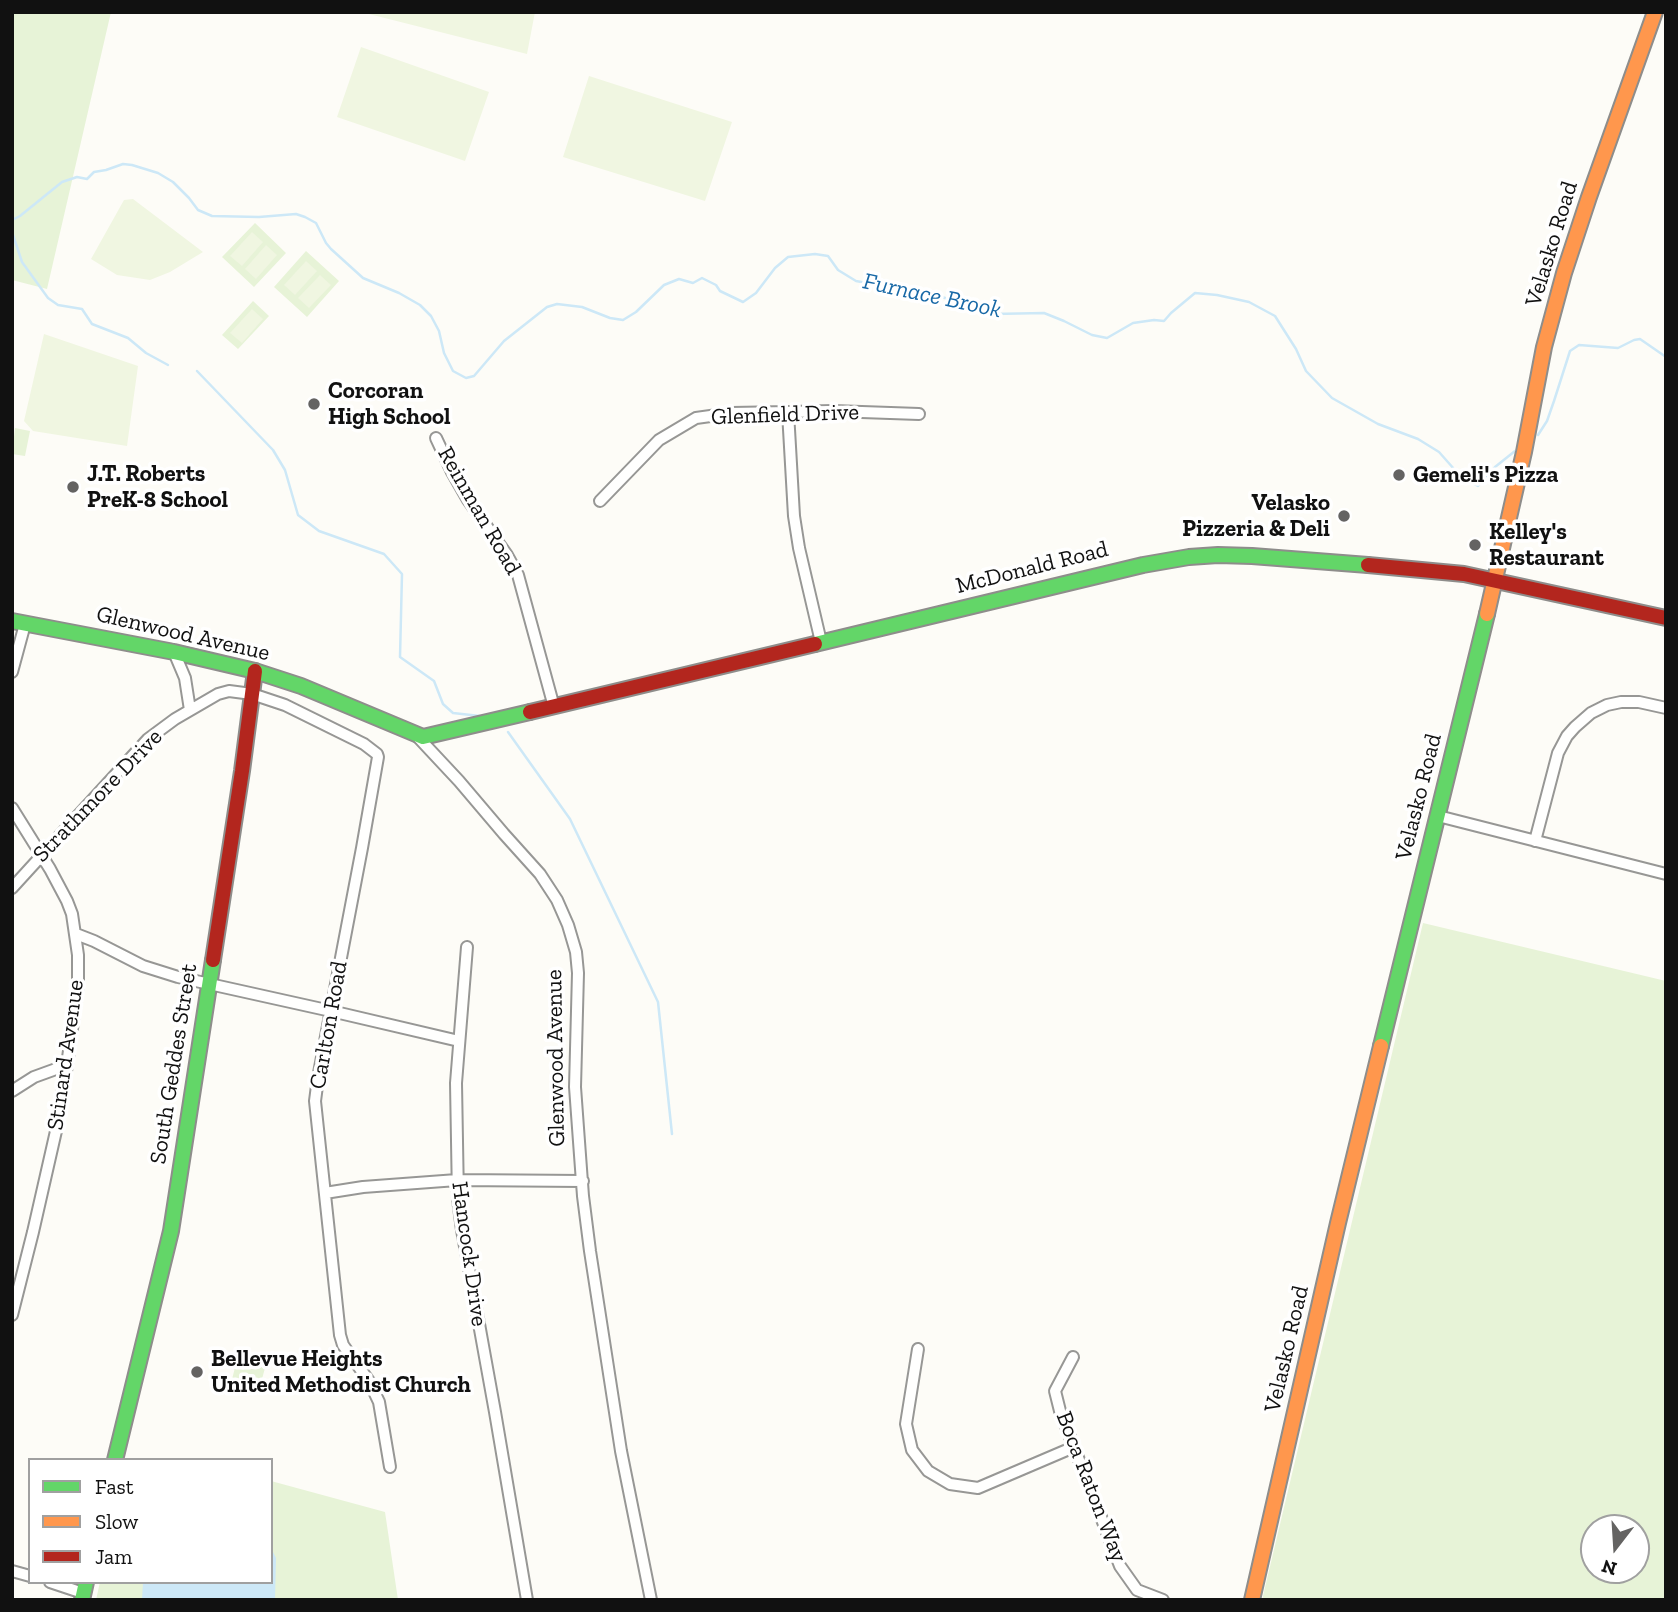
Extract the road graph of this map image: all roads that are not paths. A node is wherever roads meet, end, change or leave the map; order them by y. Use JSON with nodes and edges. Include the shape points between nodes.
{"nodes":[{"id":1,"x":1655,"y":12,"type":"edge"},
{"id":2,"x":788,"y":411,"type":"junction"},
{"id":3,"x":919,"y":414,"type":"dead end"},
{"id":4,"x":436,"y":438,"type":"dead end"},
{"id":5,"x":600,"y":501,"type":"dead end"},
{"id":6,"x":1495,"y":581,"type":"junction"},
{"id":7,"x":1666,"y":618,"type":"edge"},
{"id":8,"x":19,"y":623,"type":"edge"},
{"id":9,"x":821,"y":642,"type":"junction"},
{"id":10,"x":174,"y":652,"type":"junction"},
{"id":11,"x":256,"y":671,"type":"junction"},
{"id":12,"x":12,"y":672,"type":"edge"},
{"id":13,"x":253,"y":694,"type":"junction"},
{"id":14,"x":554,"y":707,"type":"junction"},
{"id":15,"x":1666,"y":708,"type":"edge"},
{"id":16,"x":190,"y":710,"type":"junction"},
{"id":17,"x":416,"y":735,"type":"junction"},
{"id":18,"x":12,"y":808,"type":"edge"},
{"id":19,"x":1438,"y":816,"type":"junction"},
{"id":20,"x":1535,"y":841,"type":"junction"},
{"id":21,"x":41,"y":855,"type":"junction"},
{"id":22,"x":1666,"y":874,"type":"edge"},
{"id":23,"x":12,"y":888,"type":"edge"},
{"id":24,"x":76,"y":934,"type":"junction"},
{"id":25,"x":467,"y":947,"type":"dead end"},
{"id":26,"x":209,"y":984,"type":"junction"},
{"id":27,"x":331,"y":1011,"type":"junction"},
{"id":28,"x":459,"y":1041,"type":"junction"},
{"id":29,"x":67,"y":1065,"type":"junction"},
{"id":30,"x":12,"y":1091,"type":"edge"},
{"id":31,"x":457,"y":1180,"type":"junction"},
{"id":32,"x":583,"y":1181,"type":"junction"},
{"id":33,"x":325,"y":1192,"type":"junction"},
{"id":34,"x":12,"y":1315,"type":"edge"},
{"id":35,"x":918,"y":1349,"type":"dead end"},
{"id":36,"x":1073,"y":1357,"type":"dead end"},
{"id":37,"x":1074,"y":1447,"type":"junction"},
{"id":38,"x":115,"y":1458,"type":"edge"},
{"id":39,"x":390,"y":1467,"type":"dead end"},
{"id":40,"x":58,"y":1584,"type":"edge"},
{"id":41,"x":84,"y":1591,"type":"edge"},
{"id":42,"x":527,"y":1600,"type":"edge"},
{"id":43,"x":651,"y":1600,"type":"edge"},
{"id":44,"x":1163,"y":1600,"type":"edge"},
{"id":45,"x":1252,"y":1600,"type":"edge"}],
"edges":[{"from":1,"to":6,"type":"street","name":"Velasko Road","via":[[1564,273]]},
{"from":2,"to":3,"type":"street","name":"Glenfield Drive"},
{"from":2,"to":5,"type":"street","name":"Glenfield Drive","via":[[696,418],[659,440]]},
{"from":2,"to":9,"type":"street","via":[[794,516]]},
{"from":4,"to":14,"type":"street","name":"Reinman Road","via":[[468,500],[518,575]]},
{"from":6,"to":7,"type":"street","name":"McDonald Road"},
{"from":6,"to":9,"type":"street","name":"McDonald Road","via":[[1464,574],[1252,555],[1189,557]]},
{"from":6,"to":19,"type":"street","name":"Velasko Road"},
{"from":8,"to":10,"type":"street","name":"Glenwood Avenue"},
{"from":8,"to":12,"type":"street"},
{"from":9,"to":14,"type":"street","name":"McDonald Road"},
{"from":10,"to":11,"type":"street","name":"Glenwood Avenue"},
{"from":10,"to":16,"type":"street","via":[[185,678]]},
{"from":11,"to":13,"type":"street","name":"South Geddes Street"},
{"from":11,"to":17,"type":"street","name":"Glenwood Avenue"},
{"from":13,"to":16,"type":"street","name":"Strathmore Drive","via":[[229,691]]},
{"from":13,"to":26,"type":"street","name":"South Geddes Street"},
{"from":13,"to":27,"type":"street","name":"Carlton Road","via":[[323,723],[364,744],[378,757]]},
{"from":14,"to":17,"type":"street","name":"McDonald Road","via":[[435,735]]},
{"from":15,"to":20,"type":"street","via":[[1621,702],[1591,713],[1575,727],[1558,753]]},
{"from":16,"to":21,"type":"street","name":"Strathmore Drive","via":[[148,739]]},
{"from":17,"to":32,"type":"street","name":"Glenwood Avenue","via":[[540,874],[568,925],[578,973],[575,1087]]},
{"from":18,"to":21,"type":"street","name":"Stinard Avenue"},
{"from":19,"to":20,"type":"street"},
{"from":19,"to":45,"type":"street","name":"Velasko Road"},
{"from":20,"to":22,"type":"street"},
{"from":21,"to":23,"type":"street","name":"Strathmore Drive"},
{"from":21,"to":24,"type":"street","name":"Stinard Avenue","via":[[67,901]]},
{"from":24,"to":26,"type":"street","via":[[143,966]]},
{"from":24,"to":29,"type":"street","name":"Stinard Avenue","via":[[78,986]]},
{"from":25,"to":28,"type":"street","name":"Hancock Drive"},
{"from":26,"to":27,"type":"street"},
{"from":26,"to":38,"type":"street","name":"South Geddes Street","via":[[171,1231]]},
{"from":27,"to":28,"type":"street"},
{"from":27,"to":33,"type":"street","name":"Carlton Road","via":[[315,1101]]},
{"from":28,"to":31,"type":"street","name":"Hancock Drive"},
{"from":29,"to":30,"type":"street"},
{"from":29,"to":34,"type":"street","name":"Stinard Avenue"},
{"from":31,"to":32,"type":"street"},
{"from":31,"to":33,"type":"street"},
{"from":31,"to":42,"type":"street","name":"Hancock Drive","via":[[461,1230]]},
{"from":32,"to":43,"type":"street","name":"Glenwood Avenue","via":[[621,1451]]},
{"from":33,"to":39,"type":"street","name":"Carlton Road","via":[[340,1335],[379,1402]]},
{"from":35,"to":37,"type":"street","via":[[906,1424],[912,1450],[928,1471],[950,1483],[978,1488]]},
{"from":36,"to":37,"type":"street","name":"Boca Raton Way","via":[[1055,1391]]},
{"from":37,"to":44,"type":"street","name":"Boca Raton Way","via":[[1120,1566],[1137,1590]]},
{"from":40,"to":41,"type":"street"}]}
